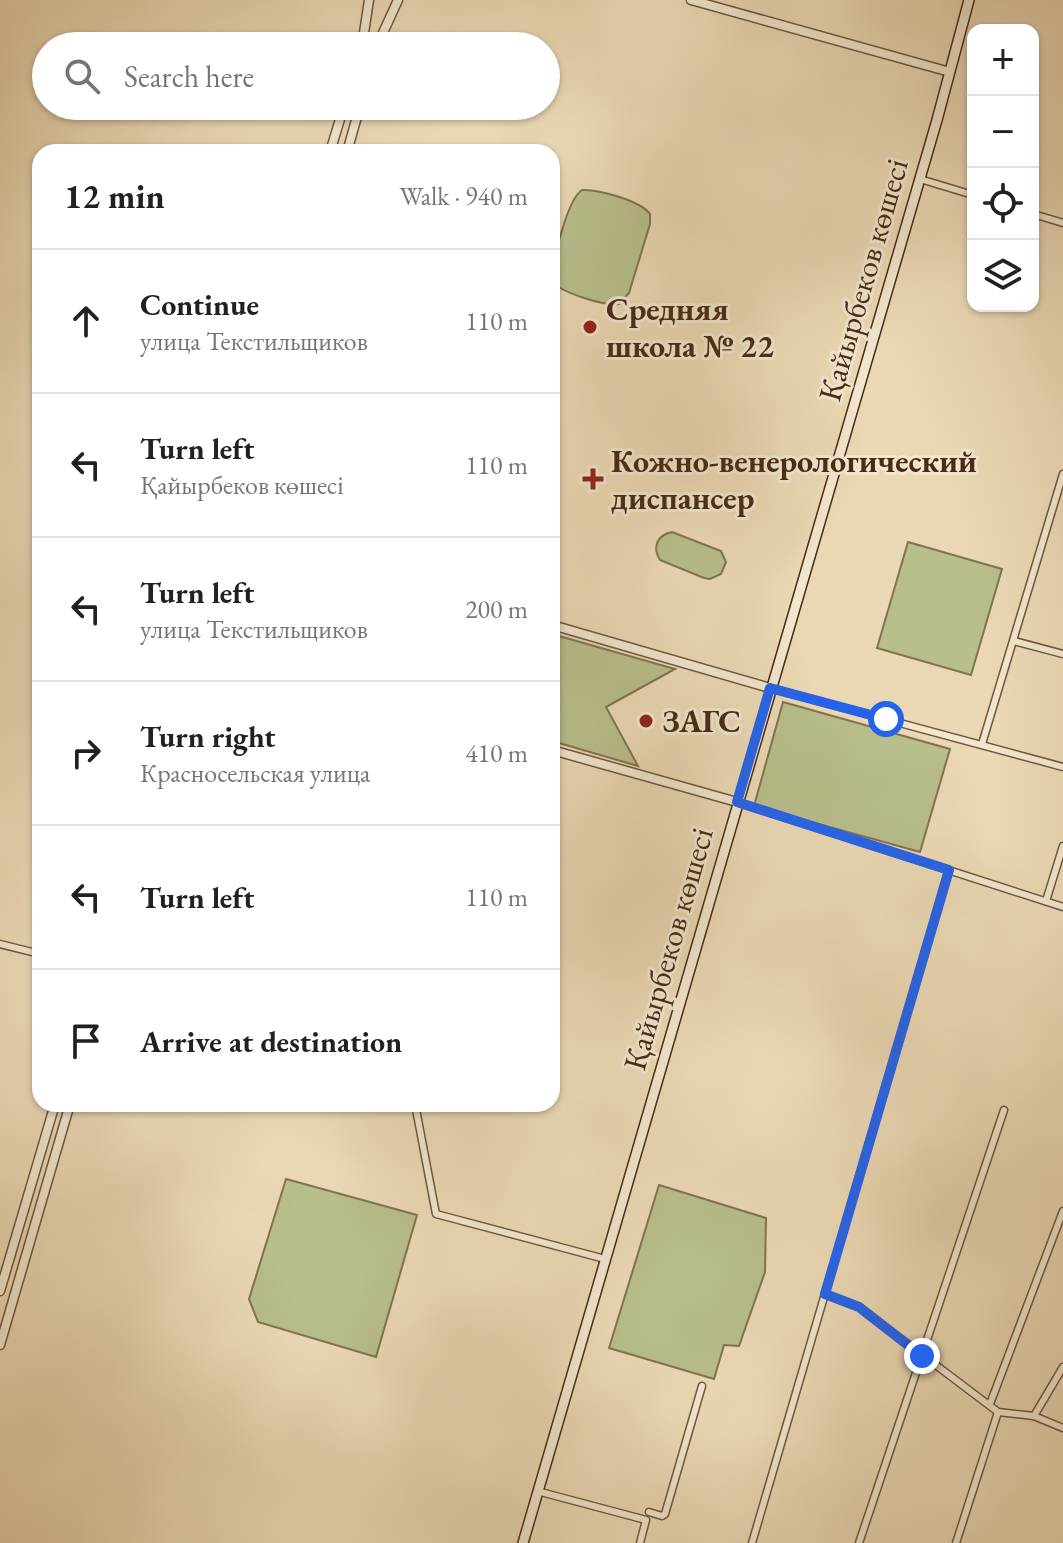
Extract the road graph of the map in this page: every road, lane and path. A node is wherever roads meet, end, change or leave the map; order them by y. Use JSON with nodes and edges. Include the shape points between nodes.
{"nodes":[{"id":1,"x":369,"y":0,"type":"edge"},
{"id":2,"x":398,"y":0,"type":"edge"},
{"id":3,"x":691,"y":0,"type":"edge"},
{"id":4,"x":969,"y":0,"type":"edge"},
{"id":5,"x":364,"y":32,"type":"edge"},
{"id":6,"x":383,"y":32,"type":"edge"},
{"id":7,"x":950,"y":72,"type":"junction"},
{"id":8,"x":340,"y":120,"type":"edge"},
{"id":9,"x":356,"y":120,"type":"edge"},
{"id":10,"x":332,"y":144,"type":"edge"},
{"id":11,"x":349,"y":144,"type":"edge"},
{"id":12,"x":920,"y":179,"type":"junction"},
{"id":13,"x":967,"y":193,"type":"edge"},
{"id":14,"x":1039,"y":216,"type":"edge"},
{"id":15,"x":1063,"y":223,"type":"edge"},
{"id":16,"x":1063,"y":474,"type":"edge"},
{"id":17,"x":560,"y":627,"type":"edge"},
{"id":18,"x":1014,"y":641,"type":"junction"},
{"id":19,"x":1063,"y":654,"type":"edge"},
{"id":20,"x":770,"y":688,"type":"junction"},
{"id":21,"x":982,"y":744,"type":"junction"},
{"id":22,"x":560,"y":752,"type":"edge"},
{"id":23,"x":1063,"y":767,"type":"edge"},
{"id":24,"x":737,"y":802,"type":"junction"},
{"id":25,"x":1063,"y":846,"type":"edge"},
{"id":26,"x":949,"y":870,"type":"junction"},
{"id":27,"x":1046,"y":901,"type":"junction"},
{"id":28,"x":1063,"y":907,"type":"edge"},
{"id":29,"x":0,"y":944,"type":"edge"},
{"id":30,"x":32,"y":952,"type":"edge"},
{"id":31,"x":1004,"y":1110,"type":"dead end"},
{"id":32,"x":53,"y":1112,"type":"edge"},
{"id":33,"x":68,"y":1112,"type":"edge"},
{"id":34,"x":417,"y":1112,"type":"edge"},
{"id":35,"x":1063,"y":1211,"type":"edge"},
{"id":36,"x":605,"y":1259,"type":"junction"},
{"id":37,"x":0,"y":1291,"type":"edge"},
{"id":38,"x":825,"y":1294,"type":"junction"},
{"id":39,"x":0,"y":1345,"type":"edge"},
{"id":40,"x":922,"y":1356,"type":"junction"},
{"id":41,"x":1063,"y":1367,"type":"edge"},
{"id":42,"x":702,"y":1386,"type":"dead end"},
{"id":43,"x":990,"y":1404,"type":"junction"},
{"id":44,"x":998,"y":1412,"type":"junction"},
{"id":45,"x":1034,"y":1416,"type":"junction"},
{"id":46,"x":1063,"y":1428,"type":"edge"},
{"id":47,"x":537,"y":1491,"type":"junction"},
{"id":48,"x":648,"y":1516,"type":"junction"},
{"id":49,"x":523,"y":1543,"type":"edge"},
{"id":50,"x":640,"y":1543,"type":"edge"},
{"id":51,"x":752,"y":1543,"type":"edge"},
{"id":52,"x":859,"y":1543,"type":"edge"},
{"id":53,"x":956,"y":1543,"type":"edge"}],
"edges":[{"from":1,"to":5,"type":"street"},
{"from":2,"to":6,"type":"street"},
{"from":3,"to":7,"type":"street"},
{"from":4,"to":7,"type":"main road","name":"Қайырбеков көшесі"},
{"from":7,"to":12,"type":"main road","name":"Қайырбеков көшесі"},
{"from":8,"to":10,"type":"street"},
{"from":9,"to":11,"type":"street"},
{"from":12,"to":13,"type":"street"},
{"from":12,"to":20,"type":"main road","name":"Қайырбеков көшесі"},
{"from":14,"to":15,"type":"street"},
{"from":16,"to":18,"type":"street"},
{"from":17,"to":20,"type":"street"},
{"from":18,"to":19,"type":"street"},
{"from":18,"to":21,"type":"street"},
{"from":20,"to":21,"type":"street"},
{"from":20,"to":24,"type":"main road","name":"Қайырбеков көшесі"},
{"from":21,"to":23,"type":"street"},
{"from":22,"to":24,"type":"street"},
{"from":24,"to":26,"type":"street"},
{"from":24,"to":36,"type":"main road","name":"Қайырбеков көшесі"},
{"from":25,"to":27,"type":"street"},
{"from":26,"to":27,"type":"street"},
{"from":26,"to":38,"type":"street"},
{"from":27,"to":28,"type":"street"},
{"from":29,"to":30,"type":"street"},
{"from":31,"to":40,"type":"street"},
{"from":32,"to":37,"type":"street"},
{"from":33,"to":39,"type":"street"},
{"from":34,"to":36,"type":"street","via":[[436,1214]]},
{"from":35,"to":43,"type":"street"},
{"from":36,"to":47,"type":"main road","name":"Қайырбеков көшесі"},
{"from":38,"to":40,"type":"street","via":[[859,1307]]},
{"from":38,"to":51,"type":"street"},
{"from":40,"to":43,"type":"street"},
{"from":40,"to":52,"type":"street"},
{"from":41,"to":45,"type":"street"},
{"from":42,"to":48,"type":"street","via":[[665,1514]]},
{"from":43,"to":44,"type":"street"},
{"from":44,"to":45,"type":"street"},
{"from":44,"to":53,"type":"street"},
{"from":45,"to":46,"type":"street"},
{"from":47,"to":48,"type":"street"},
{"from":47,"to":49,"type":"main road","name":"Қайырбеков көшесі"},
{"from":48,"to":50,"type":"street"}]}
